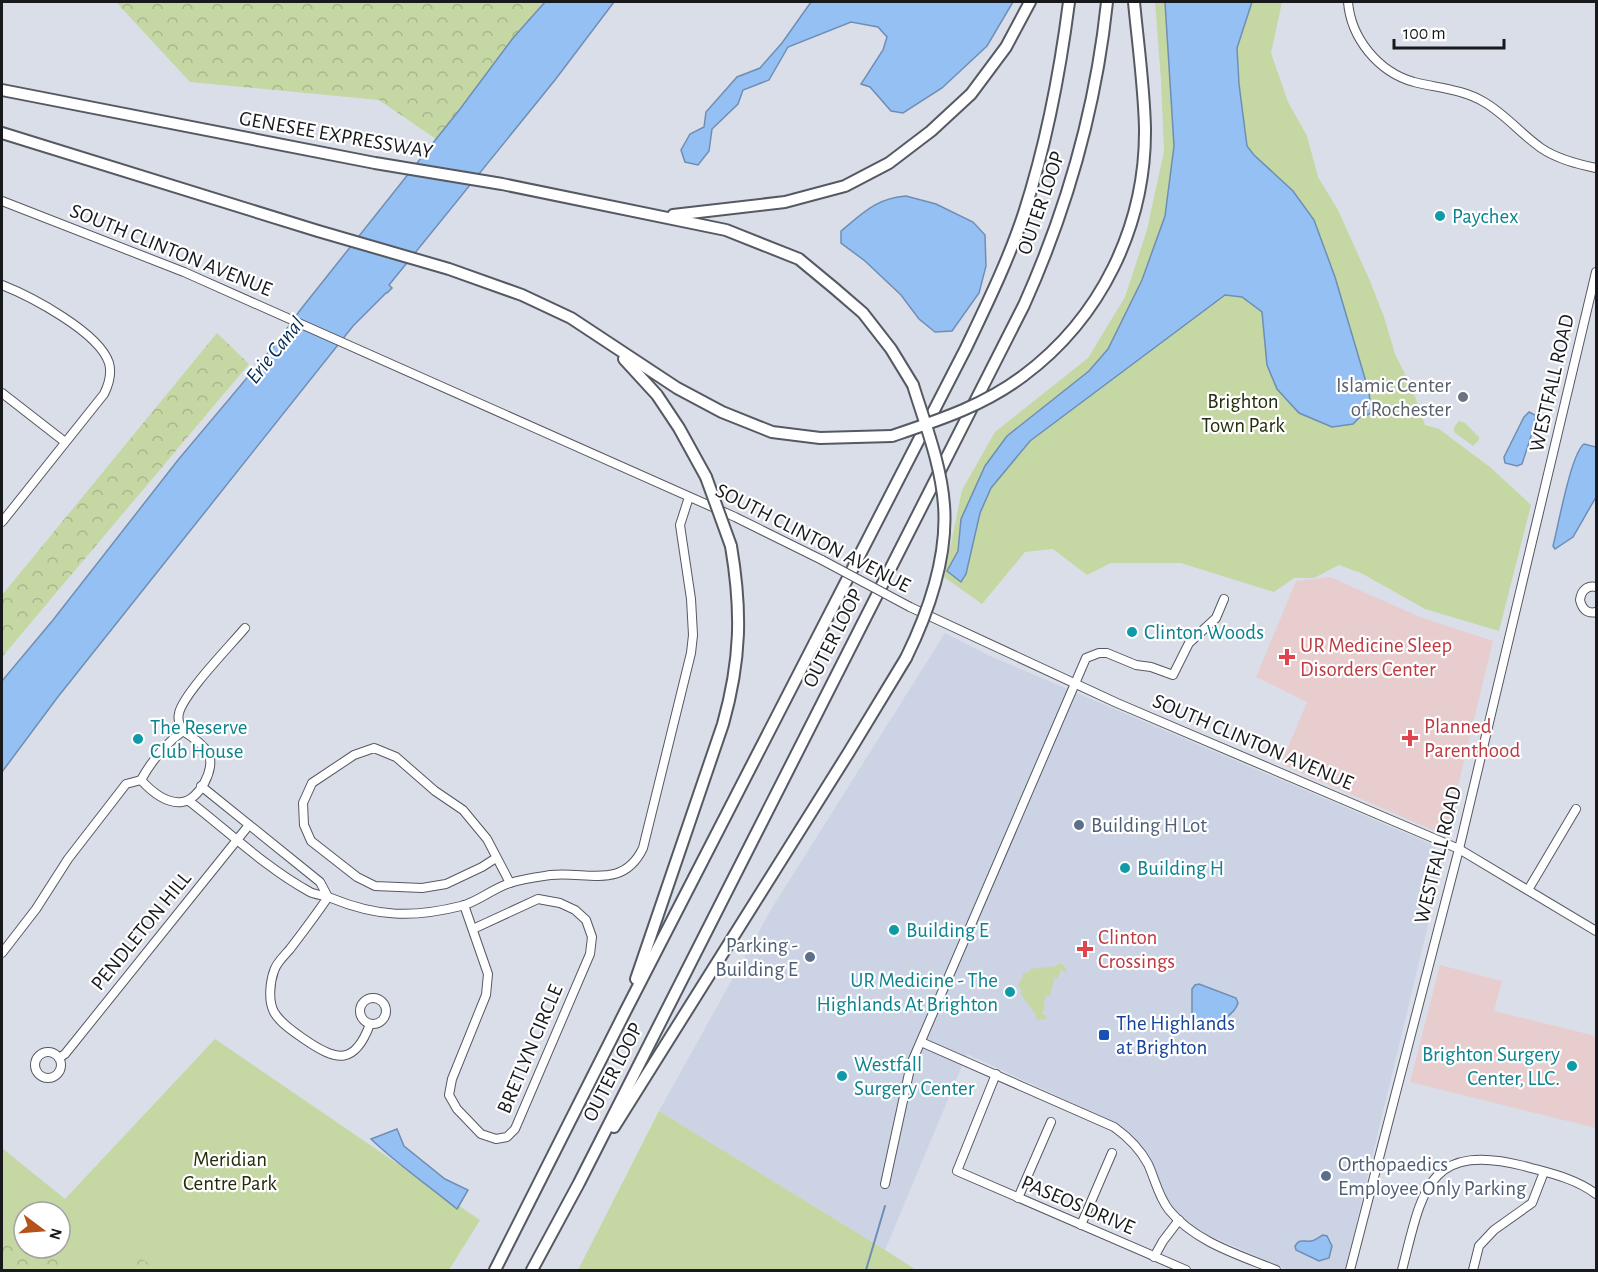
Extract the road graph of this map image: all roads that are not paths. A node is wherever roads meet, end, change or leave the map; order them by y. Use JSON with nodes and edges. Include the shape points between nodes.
{"nodes":[{"id":1,"x":1030,"y":2,"type":"edge"},
{"id":2,"x":1069,"y":2,"type":"edge"},
{"id":3,"x":1107,"y":2,"type":"edge"},
{"id":4,"x":1134,"y":2,"type":"edge"},
{"id":5,"x":1348,"y":2,"type":"edge"},
{"id":6,"x":2,"y":90,"type":"edge"},
{"id":7,"x":2,"y":133,"type":"edge"},
{"id":8,"x":1596,"y":168,"type":"edge"},
{"id":9,"x":2,"y":201,"type":"edge"},
{"id":10,"x":663,"y":217,"type":"junction"},
{"id":11,"x":1596,"y":272,"type":"edge"},
{"id":12,"x":2,"y":285,"type":"edge"},
{"id":13,"x":614,"y":348,"type":"junction"},
{"id":14,"x":2,"y":393,"type":"edge"},
{"id":15,"x":65,"y":442,"type":"junction"},
{"id":16,"x":689,"y":497,"type":"junction"},
{"id":17,"x":2,"y":522,"type":"edge"},
{"id":18,"x":1596,"y":587,"type":"edge"},
{"id":19,"x":1224,"y":599,"type":"dead end"},
{"id":20,"x":1596,"y":612,"type":"edge"},
{"id":21,"x":245,"y":628,"type":"dead end"},
{"id":22,"x":1074,"y":684,"type":"junction"},
{"id":23,"x":183,"y":731,"type":"junction"},
{"id":24,"x":141,"y":780,"type":"junction"},
{"id":25,"x":201,"y":786,"type":"junction"},
{"id":26,"x":189,"y":801,"type":"junction"},
{"id":27,"x":1576,"y":809,"type":"dead end"},
{"id":28,"x":249,"y":825,"type":"junction"},
{"id":29,"x":238,"y":839,"type":"junction"},
{"id":30,"x":1459,"y":849,"type":"junction"},
{"id":31,"x":496,"y":858,"type":"junction"},
{"id":32,"x":510,"y":883,"type":"junction"},
{"id":33,"x":1528,"y":890,"type":"junction"},
{"id":34,"x":328,"y":897,"type":"junction"},
{"id":35,"x":464,"y":905,"type":"junction"},
{"id":36,"x":473,"y":929,"type":"junction"},
{"id":37,"x":1596,"y":931,"type":"edge"},
{"id":38,"x":2,"y":953,"type":"edge"},
{"id":39,"x":625,"y":1012,"type":"junction"},
{"id":40,"x":370,"y":1024,"type":"dead end"},
{"id":41,"x":921,"y":1042,"type":"junction"},
{"id":42,"x":59,"y":1058,"type":"dead end"},
{"id":43,"x":996,"y":1074,"type":"junction"},
{"id":44,"x":1051,"y":1122,"type":"dead end"},
{"id":45,"x":1112,"y":1153,"type":"dead end"},
{"id":46,"x":1544,"y":1172,"type":"junction"},
{"id":47,"x":579,"y":1184,"type":"junction"},
{"id":48,"x":885,"y":1184,"type":"dead end"},
{"id":49,"x":1596,"y":1194,"type":"edge"},
{"id":50,"x":1018,"y":1198,"type":"junction"},
{"id":51,"x":1179,"y":1220,"type":"junction"},
{"id":52,"x":1081,"y":1225,"type":"junction"},
{"id":53,"x":1154,"y":1257,"type":"junction"},
{"id":54,"x":495,"y":1270,"type":"edge"},
{"id":55,"x":532,"y":1270,"type":"edge"},
{"id":56,"x":1186,"y":1270,"type":"edge"},
{"id":57,"x":1276,"y":1270,"type":"edge"},
{"id":58,"x":1350,"y":1270,"type":"edge"},
{"id":59,"x":1402,"y":1270,"type":"edge"},
{"id":60,"x":1473,"y":1270,"type":"edge"}],
"edges":[{"from":1,"to":10,"type":"highway","via":[[1006,47],[971,94],[932,131],[889,163],[845,186],[785,201]]},
{"from":2,"to":39,"type":"highway","name":"OUTER LOOP","via":[[1046,134],[1024,214],[992,295]]},
{"from":3,"to":47,"type":"highway","name":"OUTER LOOP","via":[[1081,144],[1061,213],[1030,292]]},
{"from":4,"to":13,"type":"highway","bridge":true,"via":[[1145,130],[1141,186],[1130,228],[1114,268],[1088,310],[1056,348],[1005,390],[892,436],[820,438],[772,432],[722,412]]},
{"from":5,"to":8,"type":"street","via":[[1362,43],[1386,68],[1406,80],[1479,99],[1550,154]]},
{"from":6,"to":10,"type":"highway","name":"GENESEE EXPRESSWAY"},
{"from":7,"to":13,"type":"highway","via":[[449,269],[522,295],[571,318]]},
{"from":9,"to":16,"type":"street","name":"SOUTH CLINTON AVENUE","via":[[184,272]]},
{"from":10,"to":47,"type":"highway","name":"GENESEE EXPRESSWAY","bridge":true,"via":[[726,230],[799,259],[863,313],[913,385],[933,448],[944,504],[944,537],[937,580],[924,622],[906,658]]},
{"from":11,"to":30,"type":"street","name":"WESTFALL ROAD"},
{"from":12,"to":15,"type":"street","via":[[72,323],[99,346],[108,361],[110,379],[104,394]]},
{"from":13,"to":39,"type":"highway","bridge":true,"via":[[657,395],[706,477],[731,546],[738,586],[739,627],[732,691],[720,735]]},
{"from":14,"to":15,"type":"street"},
{"from":15,"to":17,"type":"street"},
{"from":16,"to":22,"type":"street","name":"SOUTH CLINTON AVENUE","bridge":true},
{"from":16,"to":32,"type":"street","via":[[680,525],[691,599],[691,652],[637,861],[615,875],[552,875]]},
{"from":18,"to":20,"type":"street","via":[[1584,590],[1580,600],[1584,609]]},
{"from":19,"to":22,"type":"street","via":[[1216,618],[1189,643],[1173,675],[1099,653],[1086,658]]},
{"from":21,"to":23,"type":"street","via":[[188,696],[179,712]]},
{"from":22,"to":30,"type":"street","name":"SOUTH CLINTON AVENUE"},
{"from":22,"to":41,"type":"street"},
{"from":23,"to":24,"type":"street","via":[[149,766]]},
{"from":23,"to":25,"type":"street","via":[[208,752],[208,772]]},
{"from":24,"to":26,"type":"street","via":[[162,797],[179,803]]},
{"from":24,"to":38,"type":"street","via":[[126,784]]},
{"from":25,"to":26,"type":"street"},
{"from":25,"to":28,"type":"street"},
{"from":26,"to":29,"type":"street"},
{"from":27,"to":33,"type":"street"},
{"from":28,"to":29,"type":"street","name":"PENDLETON HILL"},
{"from":28,"to":34,"type":"street","via":[[320,882]]},
{"from":29,"to":34,"type":"street","via":[[304,888]]},
{"from":29,"to":42,"type":"street","name":"PENDLETON HILL"},
{"from":30,"to":33,"type":"street","name":"SOUTH CLINTON AVENUE"},
{"from":30,"to":58,"type":"street","name":"WESTFALL ROAD"},
{"from":31,"to":31,"type":"street","via":[[487,839],[463,810],[396,758],[374,748],[354,755],[312,783],[303,803],[304,825],[311,841],[357,877],[375,885],[422,888],[446,884]]},
{"from":31,"to":32,"type":"street"},
{"from":32,"to":35,"type":"street"},
{"from":33,"to":37,"type":"street","name":"SOUTH CLINTON AVENUE"},
{"from":34,"to":35,"type":"street","via":[[376,913],[402,915]]},
{"from":34,"to":40,"type":"street","via":[[274,969],[270,996],[273,1011],[288,1027],[334,1056],[353,1052],[363,1042]]},
{"from":35,"to":36,"type":"street","name":"BRETLYN CIRCLE"},
{"from":36,"to":36,"type":"street","name":"BRETLYN CIRCLE","via":[[488,974],[486,994],[449,1095],[481,1134],[496,1139],[507,1137],[515,1129],[590,954],[592,937],[586,921],[575,910],[538,899]]},
{"from":39,"to":54,"type":"highway","name":"OUTER LOOP"},
{"from":41,"to":43,"type":"street"},
{"from":41,"to":48,"type":"street","via":[[905,1084]]},
{"from":43,"to":50,"type":"street","name":"PASEOS DRIVE","via":[[957,1171]]},
{"from":43,"to":51,"type":"street","via":[[1124,1134],[1141,1153],[1164,1202]]},
{"from":44,"to":50,"type":"street"},
{"from":45,"to":52,"type":"street"},
{"from":46,"to":49,"type":"street","via":[[1581,1184]]},
{"from":46,"to":59,"type":"street","via":[[1486,1158],[1445,1170],[1422,1199]]},
{"from":46,"to":60,"type":"street","via":[[1532,1203],[1479,1246]]},
{"from":47,"to":55,"type":"highway","name":"OUTER LOOP"},
{"from":50,"to":52,"type":"street","name":"PASEOS DRIVE"},
{"from":51,"to":53,"type":"street"},
{"from":51,"to":57,"type":"street","via":[[1208,1241]]},
{"from":52,"to":53,"type":"street","name":"PASEOS DRIVE"},
{"from":53,"to":56,"type":"street","name":"PASEOS DRIVE"}]}
